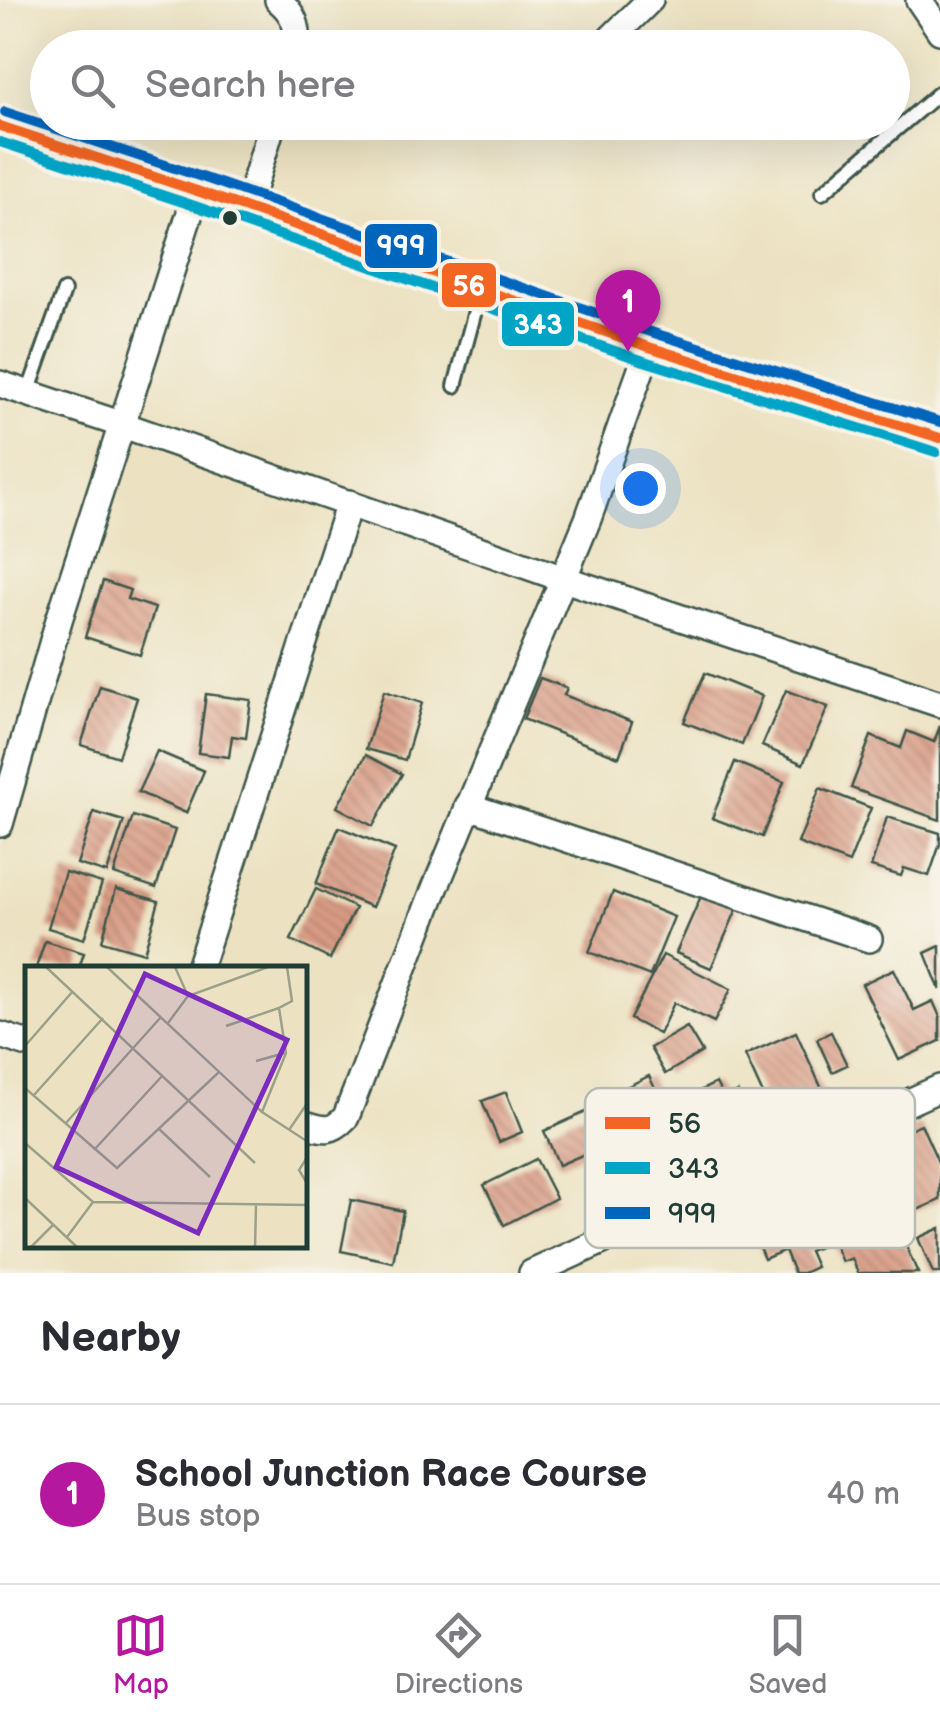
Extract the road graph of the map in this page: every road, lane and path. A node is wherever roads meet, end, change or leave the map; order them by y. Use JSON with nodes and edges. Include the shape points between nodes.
{"nodes":[{"id":1,"x":650,"y":0,"type":"edge"},
{"id":2,"x":919,"y":0,"type":"edge"},
{"id":3,"x":287,"y":3,"type":"edge"},
{"id":4,"x":298,"y":30,"type":"edge"},
{"id":5,"x":619,"y":30,"type":"edge"},
{"id":6,"x":940,"y":31,"type":"edge"},
{"id":7,"x":940,"y":92,"type":"edge"},
{"id":8,"x":910,"y":118,"type":"edge"},
{"id":9,"x":0,"y":126,"type":"edge"},
{"id":10,"x":30,"y":136,"type":"edge"},
{"id":11,"x":42,"y":140,"type":"edge"},
{"id":12,"x":267,"y":140,"type":"edge"},
{"id":13,"x":884,"y":140,"type":"edge"},
{"id":14,"x":197,"y":191,"type":"junction"},
{"id":15,"x":822,"y":193,"type":"dead end"},
{"id":16,"x":247,"y":208,"type":"junction"},
{"id":17,"x":480,"y":289,"type":"junction"},
{"id":18,"x":64,"y":291,"type":"dead end"},
{"id":19,"x":649,"y":347,"type":"junction"},
{"id":20,"x":0,"y":384,"type":"edge"},
{"id":21,"x":455,"y":386,"type":"dead end"},
{"id":22,"x":28,"y":393,"type":"junction"},
{"id":23,"x":123,"y":424,"type":"junction"},
{"id":24,"x":940,"y":438,"type":"edge"},
{"id":25,"x":349,"y":503,"type":"junction"},
{"id":26,"x":564,"y":578,"type":"junction"},
{"id":27,"x":940,"y":704,"type":"edge"},
{"id":28,"x":468,"y":806,"type":"junction"},
{"id":29,"x":0,"y":824,"type":"edge"},
{"id":30,"x":868,"y":940,"type":"dead end"},
{"id":31,"x":200,"y":966,"type":"edge"},
{"id":32,"x":0,"y":1035,"type":"edge"},
{"id":33,"x":25,"y":1043,"type":"edge"},
{"id":34,"x":940,"y":1088,"type":"edge"},
{"id":35,"x":915,"y":1099,"type":"edge"},
{"id":36,"x":308,"y":1125,"type":"edge"},
{"id":37,"x":587,"y":1248,"type":"edge"},
{"id":38,"x":532,"y":1273,"type":"edge"}],
"edges":[{"from":1,"to":5,"type":"street"},
{"from":2,"to":6,"type":"street"},
{"from":3,"to":4,"type":"street"},
{"from":7,"to":8,"type":"lane"},
{"from":9,"to":10,"type":"street"},
{"from":11,"to":14,"type":"street"},
{"from":12,"to":16,"type":"street"},
{"from":13,"to":15,"type":"lane"},
{"from":14,"to":16,"type":"street"},
{"from":14,"to":23,"type":"street"},
{"from":16,"to":17,"type":"street"},
{"from":17,"to":19,"type":"street"},
{"from":17,"to":21,"type":"lane"},
{"from":18,"to":22,"type":"lane"},
{"from":19,"to":24,"type":"street"},
{"from":19,"to":26,"type":"street"},
{"from":20,"to":22,"type":"street"},
{"from":22,"to":23,"type":"street"},
{"from":23,"to":25,"type":"street"},
{"from":23,"to":29,"type":"street"},
{"from":25,"to":26,"type":"street"},
{"from":25,"to":31,"type":"street"},
{"from":26,"to":27,"type":"street"},
{"from":26,"to":28,"type":"street"},
{"from":28,"to":30,"type":"street"},
{"from":28,"to":36,"type":"street","via":[[346,1117],[325,1130]]},
{"from":32,"to":33,"type":"street"},
{"from":34,"to":35,"type":"street"},
{"from":37,"to":38,"type":"street"}]}
